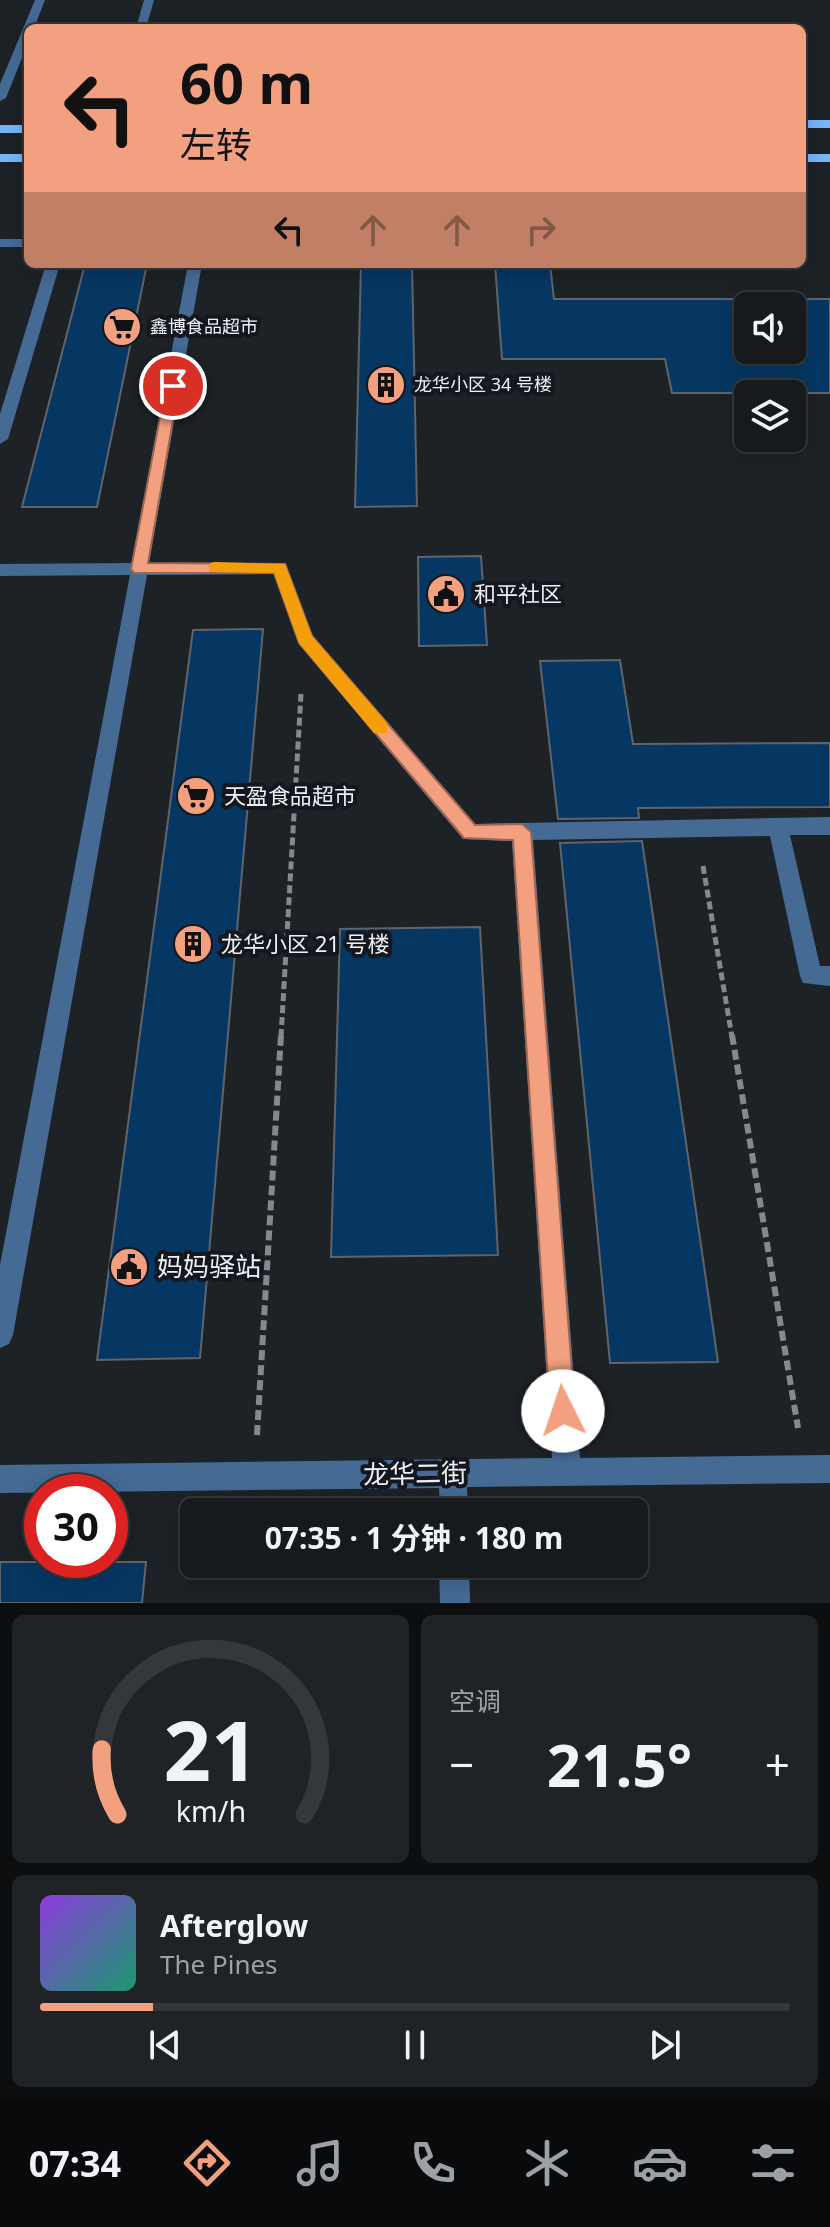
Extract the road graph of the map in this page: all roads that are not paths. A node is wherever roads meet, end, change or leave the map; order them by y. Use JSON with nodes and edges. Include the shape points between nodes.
{"nodes":[{"id":1,"x":40,"y":0,"type":"edge"},
{"id":2,"x":149,"y":0,"type":"edge"},
{"id":3,"x":30,"y":24,"type":"edge"},
{"id":4,"x":142,"y":24,"type":"edge"},
{"id":5,"x":24,"y":39,"type":"edge"},
{"id":6,"x":0,"y":98,"type":"edge"},
{"id":7,"x":806,"y":124,"type":"edge"},
{"id":8,"x":830,"y":124,"type":"edge"},
{"id":9,"x":0,"y":129,"type":"edge"},
{"id":10,"x":24,"y":129,"type":"edge"},
{"id":11,"x":0,"y":158,"type":"edge"},
{"id":12,"x":24,"y":158,"type":"edge"},
{"id":13,"x":806,"y":158,"type":"edge"},
{"id":14,"x":830,"y":158,"type":"edge"},
{"id":15,"x":0,"y":243,"type":"edge"},
{"id":16,"x":24,"y":243,"type":"edge"},
{"id":17,"x":52,"y":268,"type":"edge"},
{"id":18,"x":194,"y":268,"type":"edge"},
{"id":19,"x":0,"y":439,"type":"edge"},
{"id":20,"x":139,"y":569,"type":"junction"},
{"id":21,"x":0,"y":570,"type":"edge"},
{"id":22,"x":830,"y":826,"type":"edge"},
{"id":23,"x":778,"y":827,"type":"junction"},
{"id":24,"x":522,"y":832,"type":"junction"},
{"id":25,"x":830,"y":976,"type":"edge"},
{"id":26,"x":0,"y":1335,"type":"edge"},
{"id":27,"x":817,"y":1469,"type":"edge"},
{"id":28,"x":567,"y":1472,"type":"junction"},
{"id":29,"x":453,"y":1474,"type":"junction"},
{"id":30,"x":0,"y":1479,"type":"edge"},
{"id":31,"x":454,"y":1498,"type":"edge"},
{"id":32,"x":454,"y":1578,"type":"edge"},
{"id":33,"x":455,"y":1603,"type":"edge"}],
"edges":[{"from":1,"to":3,"type":"street"},
{"from":2,"to":4,"type":"street"},
{"from":5,"to":6,"type":"street"},
{"from":7,"to":8,"type":"main road"},
{"from":9,"to":10,"type":"main road"},
{"from":11,"to":12,"type":"main road"},
{"from":13,"to":14,"type":"main road"},
{"from":15,"to":16,"type":"street"},
{"from":17,"to":19,"type":"street"},
{"from":18,"to":20,"type":"street"},
{"from":20,"to":21,"type":"street"},
{"from":20,"to":24,"type":"street","via":[[280,568],[305,639],[470,833]]},
{"from":20,"to":26,"type":"street"},
{"from":22,"to":23,"type":"street"},
{"from":23,"to":24,"type":"street"},
{"from":23,"to":25,"type":"street","via":[[811,976]]},
{"from":24,"to":28,"type":"street"},
{"from":27,"to":28,"type":"street","name":"龙华二街"},
{"from":28,"to":29,"type":"street","name":"龙华二街"},
{"from":29,"to":30,"type":"street","name":"龙华二街"},
{"from":29,"to":31,"type":"street"},
{"from":32,"to":33,"type":"street"}]}
